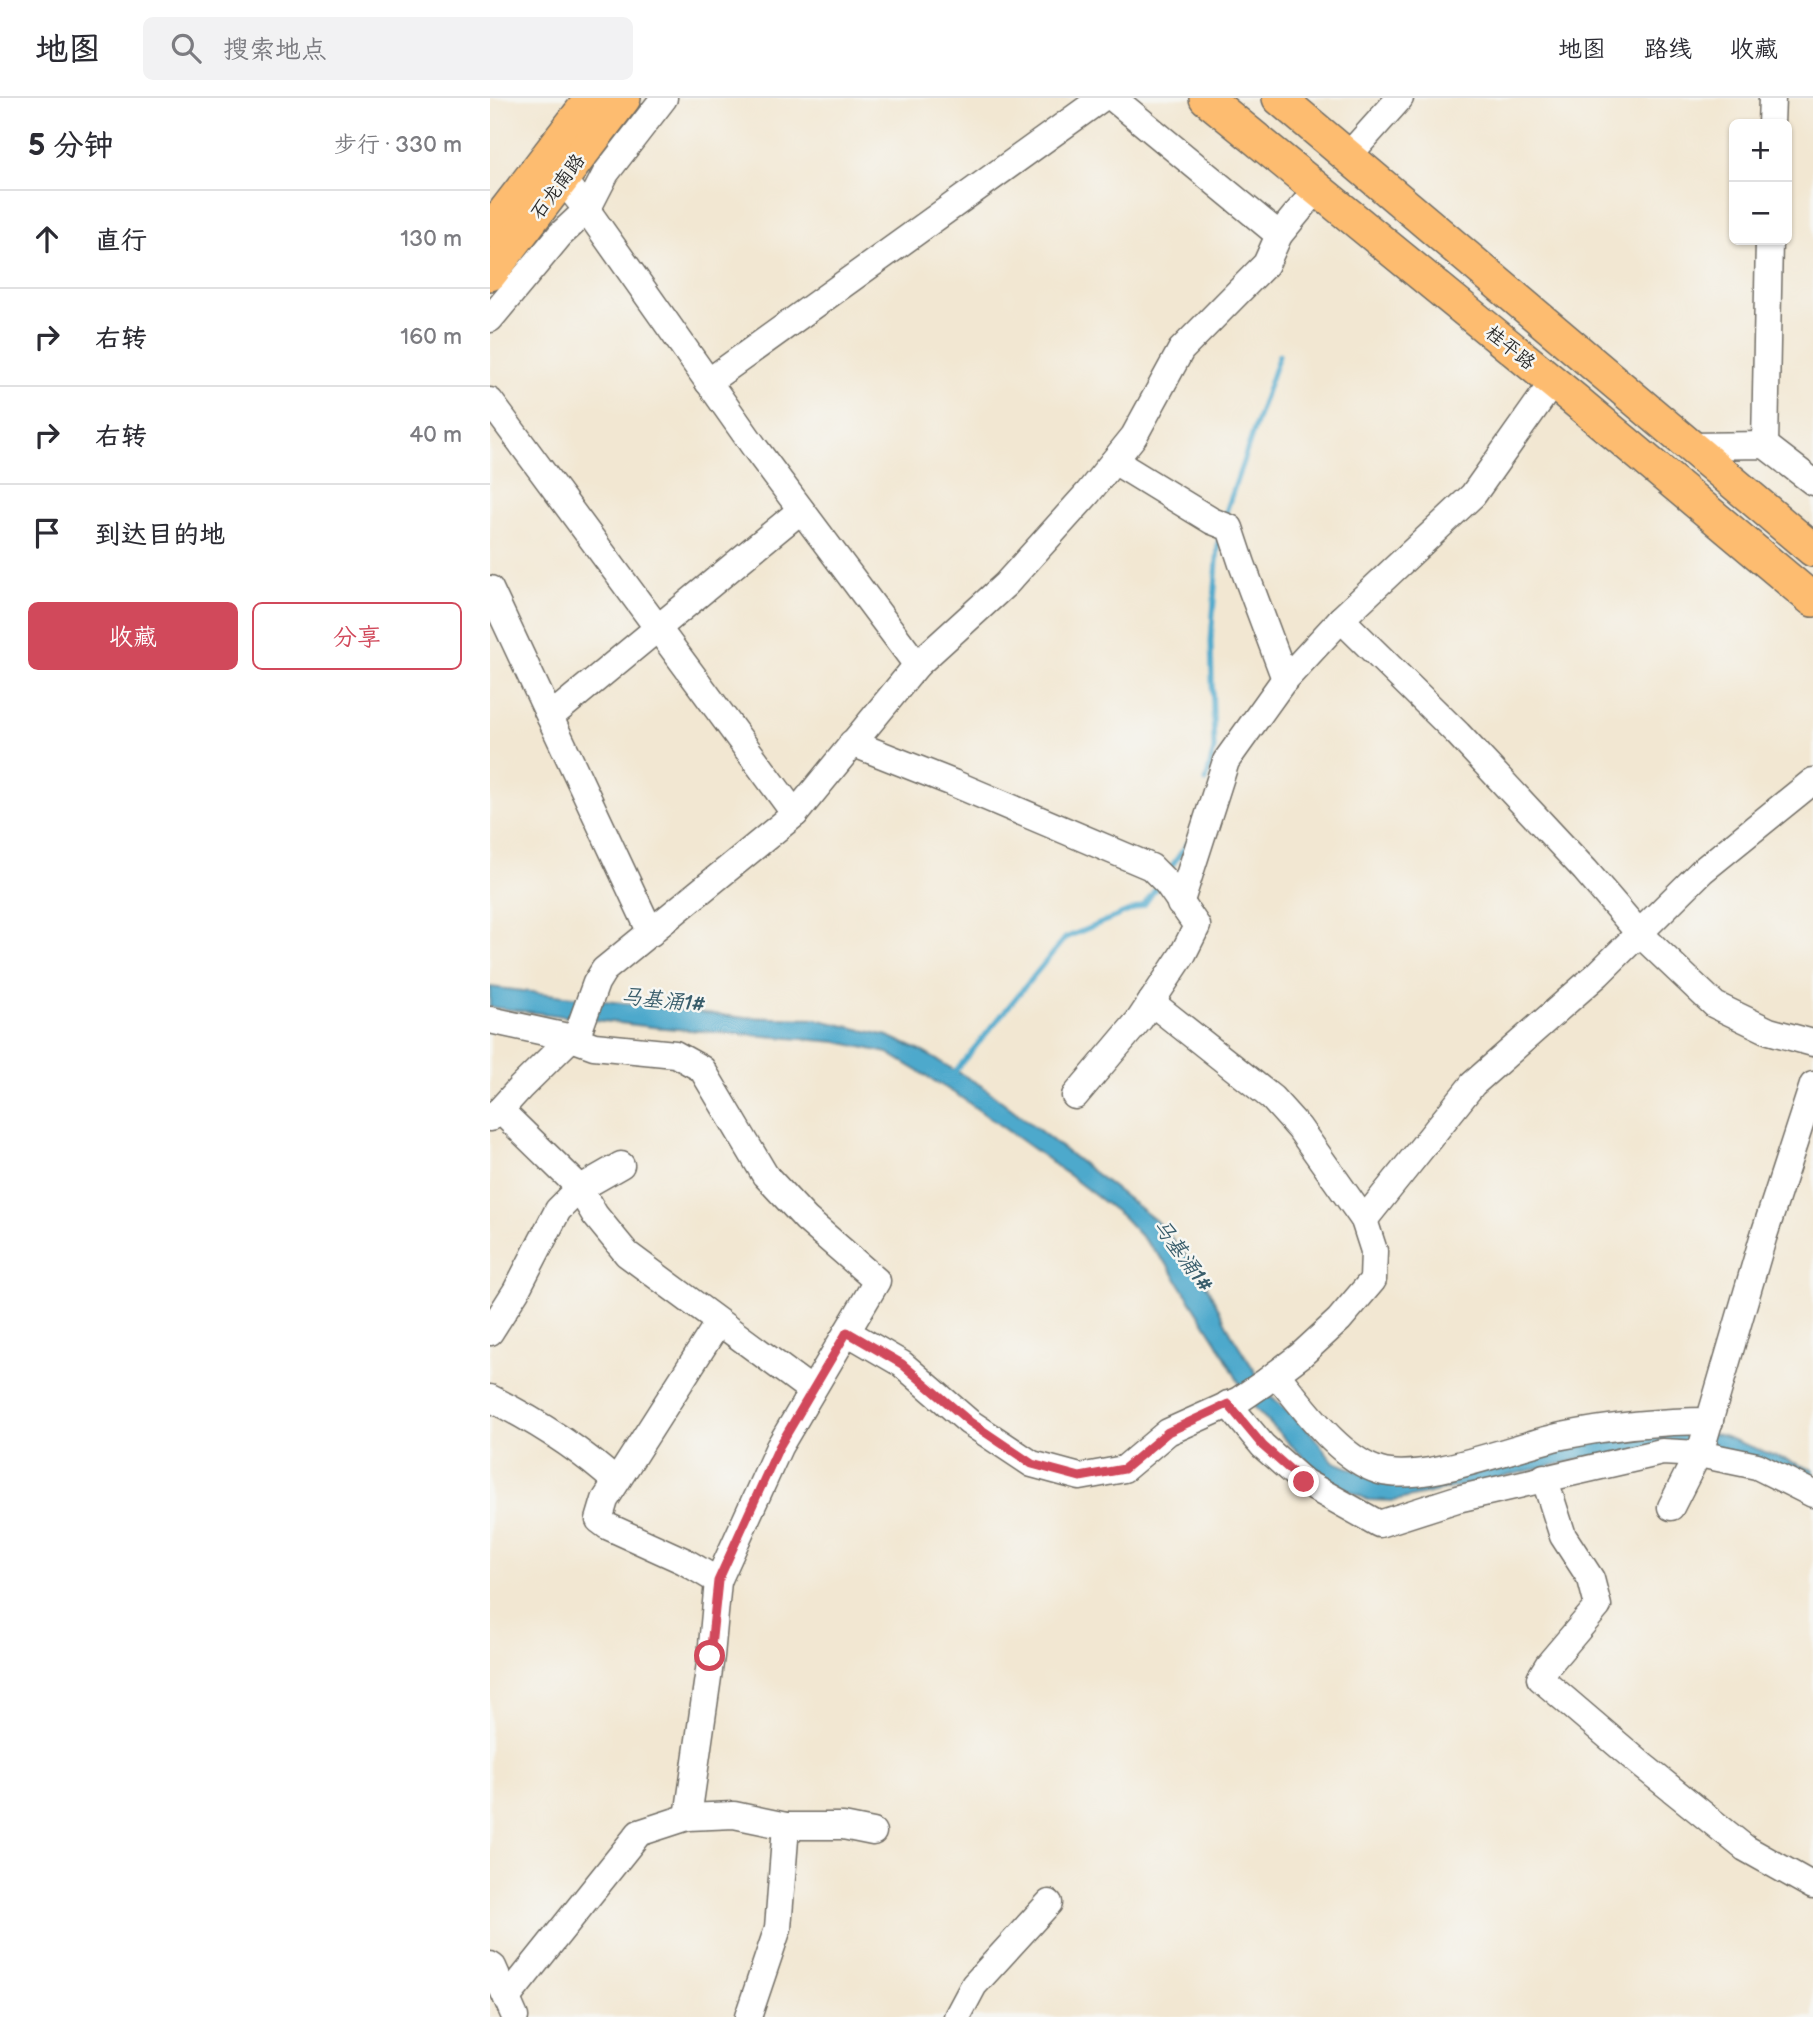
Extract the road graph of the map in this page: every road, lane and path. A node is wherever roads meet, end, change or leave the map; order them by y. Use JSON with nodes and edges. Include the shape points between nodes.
{"nodes":[{"id":1,"x":592,"y":98,"type":"edge"},
{"id":2,"x":624,"y":98,"type":"edge"},
{"id":3,"x":664,"y":98,"type":"edge"},
{"id":4,"x":1102,"y":98,"type":"edge"},
{"id":5,"x":1113,"y":98,"type":"edge"},
{"id":6,"x":1206,"y":98,"type":"edge"},
{"id":7,"x":1279,"y":98,"type":"edge"},
{"id":8,"x":1400,"y":98,"type":"edge"},
{"id":9,"x":1772,"y":98,"type":"edge"},
{"id":10,"x":1771,"y":119,"type":"edge"},
{"id":11,"x":1348,"y":156,"type":"junction"},
{"id":12,"x":562,"y":179,"type":"junction"},
{"id":13,"x":1317,"y":189,"type":"junction"},
{"id":14,"x":587,"y":210,"type":"junction"},
{"id":15,"x":490,"y":231,"type":"edge"},
{"id":16,"x":1279,"y":235,"type":"junction"},
{"id":17,"x":1769,"y":245,"type":"edge"},
{"id":18,"x":490,"y":274,"type":"edge"},
{"id":19,"x":490,"y":319,"type":"edge"},
{"id":20,"x":708,"y":382,"type":"junction"},
{"id":21,"x":1552,"y":382,"type":"junction"},
{"id":22,"x":490,"y":401,"type":"edge"},
{"id":23,"x":1765,"y":445,"type":"junction"},
{"id":24,"x":1690,"y":446,"type":"junction"},
{"id":25,"x":1114,"y":461,"type":"junction"},
{"id":26,"x":1813,"y":482,"type":"edge"},
{"id":27,"x":801,"y":510,"type":"junction"},
{"id":28,"x":1813,"y":550,"type":"edge"},
{"id":29,"x":490,"y":589,"type":"edge"},
{"id":30,"x":1813,"y":600,"type":"edge"},
{"id":31,"x":1341,"y":619,"type":"junction"},
{"id":32,"x":658,"y":629,"type":"junction"},
{"id":33,"x":917,"y":666,"type":"junction"},
{"id":34,"x":1285,"y":679,"type":"junction"},
{"id":35,"x":550,"y":717,"type":"junction"},
{"id":36,"x":852,"y":743,"type":"junction"},
{"id":37,"x":1813,"y":781,"type":"edge"},
{"id":38,"x":794,"y":814,"type":"junction"},
{"id":39,"x":1166,"y":885,"type":"junction"},
{"id":40,"x":650,"y":933,"type":"junction"},
{"id":41,"x":1639,"y":933,"type":"junction"},
{"id":42,"x":1151,"y":1002,"type":"junction"},
{"id":43,"x":490,"y":1020,"type":"edge"},
{"id":44,"x":576,"y":1034,"type":"junction"},
{"id":45,"x":1813,"y":1043,"type":"edge"},
{"id":46,"x":1813,"y":1085,"type":"edge"},
{"id":47,"x":1075,"y":1096,"type":"dead end"},
{"id":48,"x":495,"y":1114,"type":"edge"},
{"id":49,"x":621,"y":1165,"type":"dead end"},
{"id":50,"x":579,"y":1189,"type":"junction"},
{"id":51,"x":1364,"y":1220,"type":"junction"},
{"id":52,"x":718,"y":1323,"type":"junction"},
{"id":53,"x":490,"y":1332,"type":"edge"},
{"id":54,"x":847,"y":1332,"type":"junction"},
{"id":55,"x":1270,"y":1379,"type":"junction"},
{"id":56,"x":811,"y":1390,"type":"junction"},
{"id":57,"x":491,"y":1401,"type":"edge"},
{"id":58,"x":1233,"y":1402,"type":"junction"},
{"id":59,"x":1705,"y":1437,"type":"junction"},
{"id":60,"x":1544,"y":1478,"type":"junction"},
{"id":61,"x":616,"y":1482,"type":"junction"},
{"id":62,"x":1813,"y":1494,"type":"edge"},
{"id":63,"x":1671,"y":1507,"type":"dead end"},
{"id":64,"x":718,"y":1581,"type":"junction"},
{"id":65,"x":688,"y":1817,"type":"junction"},
{"id":66,"x":786,"y":1826,"type":"junction"},
{"id":67,"x":873,"y":1832,"type":"dead end"},
{"id":68,"x":1813,"y":1886,"type":"edge"},
{"id":69,"x":1049,"y":1903,"type":"dead end"},
{"id":70,"x":490,"y":1965,"type":"edge"},
{"id":71,"x":511,"y":2008,"type":"edge"},
{"id":72,"x":748,"y":2017,"type":"edge"},
{"id":73,"x":957,"y":2017,"type":"edge"}],
"edges":[{"from":1,"to":15,"type":"main road","name":"石龙南路"},
{"from":2,"to":12,"type":"main road","name":"石龙南路"},
{"from":3,"to":14,"type":"street","via":[[606,173]]},
{"from":4,"to":20,"type":"street"},
{"from":5,"to":16,"type":"street"},
{"from":6,"to":13,"type":"main road","name":"桂平路"},
{"from":7,"to":11,"type":"main road","name":"桂平路"},
{"from":8,"to":11,"type":"street"},
{"from":9,"to":10,"type":"street"},
{"from":11,"to":24,"type":"main road","name":"桂平路"},
{"from":12,"to":14,"type":"street"},
{"from":12,"to":18,"type":"main road","name":"石龙南路"},
{"from":13,"to":16,"type":"street"},
{"from":13,"to":21,"type":"main road","name":"桂平路"},
{"from":14,"to":19,"type":"street","via":[[560,235]]},
{"from":14,"to":20,"type":"street"},
{"from":16,"to":25,"type":"street","via":[[1266,264],[1181,349],[1134,436]]},
{"from":17,"to":23,"type":"street"},
{"from":20,"to":27,"type":"street"},
{"from":21,"to":30,"type":"main road","name":"桂平路"},
{"from":21,"to":31,"type":"street","via":[[1473,495]]},
{"from":22,"to":32,"type":"street"},
{"from":23,"to":24,"type":"street"},
{"from":23,"to":26,"type":"street"},
{"from":24,"to":28,"type":"main road","name":"桂平路"},
{"from":25,"to":33,"type":"street","via":[[1006,584]]},
{"from":25,"to":34,"type":"street","via":[[1221,524]]},
{"from":27,"to":32,"type":"street"},
{"from":27,"to":33,"type":"street"},
{"from":29,"to":35,"type":"street"},
{"from":31,"to":34,"type":"street"},
{"from":31,"to":41,"type":"street","via":[[1458,733]]},
{"from":32,"to":35,"type":"street"},
{"from":32,"to":38,"type":"street"},
{"from":33,"to":36,"type":"street"},
{"from":34,"to":39,"type":"street","via":[[1226,761]]},
{"from":35,"to":40,"type":"street"},
{"from":36,"to":38,"type":"street"},
{"from":36,"to":39,"type":"street","via":[[953,783]]},
{"from":37,"to":41,"type":"street","via":[[1702,871]]},
{"from":38,"to":40,"type":"street"},
{"from":39,"to":42,"type":"street","via":[[1197,926]]},
{"from":40,"to":44,"type":"street","via":[[604,970]]},
{"from":41,"to":45,"type":"street","via":[[1715,1005],[1769,1031]]},
{"from":41,"to":51,"type":"street","via":[[1473,1084]]},
{"from":42,"to":47,"type":"street"},
{"from":42,"to":51,"type":"street","via":[[1272,1098]]},
{"from":43,"to":44,"type":"street"},
{"from":44,"to":48,"type":"street"},
{"from":44,"to":54,"type":"street","via":[[594,1046],[675,1054],[702,1069],[765,1175],[877,1282]]},
{"from":46,"to":59,"type":"street"},
{"from":48,"to":50,"type":"street"},
{"from":49,"to":50,"type":"street"},
{"from":50,"to":52,"type":"street","via":[[627,1254]]},
{"from":50,"to":53,"type":"street","via":[[558,1210]]},
{"from":51,"to":55,"type":"street","via":[[1374,1251],[1373,1280],[1339,1320]]},
{"from":52,"to":56,"type":"street"},
{"from":52,"to":61,"type":"street"},
{"from":54,"to":56,"type":"street"},
{"from":54,"to":58,"type":"street","via":[[902,1364],[970,1422],[1032,1464],[1080,1477],[1124,1469],[1168,1432]]},
{"from":55,"to":58,"type":"street"},
{"from":55,"to":59,"type":"street","via":[[1339,1448],[1378,1471],[1401,1475],[1616,1426],[1675,1421]]},
{"from":56,"to":64,"type":"street","via":[[779,1447]]},
{"from":57,"to":61,"type":"street"},
{"from":58,"to":60,"type":"street","via":[[1263,1446],[1304,1482],[1379,1524]]},
{"from":59,"to":60,"type":"street","via":[[1662,1452]]},
{"from":59,"to":62,"type":"street"},
{"from":59,"to":63,"type":"street"},
{"from":60,"to":68,"type":"street","via":[[1563,1536],[1591,1579],[1598,1606],[1540,1678],[1745,1849]]},
{"from":61,"to":64,"type":"street","via":[[599,1520]]},
{"from":64,"to":65,"type":"street"},
{"from":65,"to":66,"type":"street","via":[[734,1815]]},
{"from":65,"to":71,"type":"street","via":[[639,1833]]},
{"from":66,"to":67,"type":"street","via":[[843,1826]]},
{"from":66,"to":72,"type":"street","via":[[778,1928]]},
{"from":69,"to":73,"type":"street","via":[[974,1985]]},
{"from":70,"to":71,"type":"street"}]}
